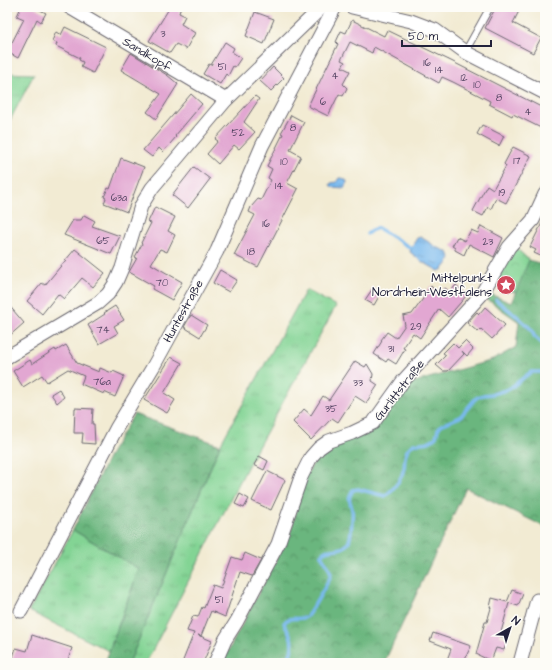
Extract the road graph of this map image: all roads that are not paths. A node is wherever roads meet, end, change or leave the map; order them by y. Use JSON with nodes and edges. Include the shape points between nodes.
{"nodes":[{"id":1,"x":69,"y":7,"type":"edge"},
{"id":2,"x":322,"y":7,"type":"edge"},
{"id":3,"x":335,"y":7,"type":"edge"},
{"id":4,"x":352,"y":7,"type":"edge"},
{"id":5,"x":490,"y":7,"type":"edge"},
{"id":6,"x":465,"y":52,"type":"junction"},
{"id":7,"x":545,"y":93,"type":"edge"},
{"id":8,"x":226,"y":100,"type":"junction"},
{"id":9,"x":545,"y":194,"type":"edge"},
{"id":10,"x":7,"y":357,"type":"edge"},
{"id":11,"x":537,"y":600,"type":"dead end"},
{"id":12,"x":21,"y":611,"type":"dead end"},
{"id":13,"x":215,"y":663,"type":"edge"},
{"id":14,"x":520,"y":663,"type":"edge"}],
"edges":[{"from":1,"to":8,"type":"street","name":"Sandkopf"},
{"from":2,"to":8,"type":"street"},
{"from":3,"to":12,"type":"street","name":"Huntestraße","via":[[262,146],[217,251],[153,367],[116,427]]},
{"from":4,"to":6,"type":"street","via":[[411,21],[434,30]]},
{"from":5,"to":6,"type":"lane"},
{"from":6,"to":7,"type":"street"},
{"from":8,"to":10,"type":"street","via":[[152,188],[141,206],[122,268],[108,294],[98,304]]},
{"from":9,"to":13,"type":"street","name":"Gurlittstraße","via":[[532,220],[509,247],[481,295],[403,381],[373,423],[329,441],[311,457],[301,477],[278,544]]},
{"from":11,"to":14,"type":"street"}]}
